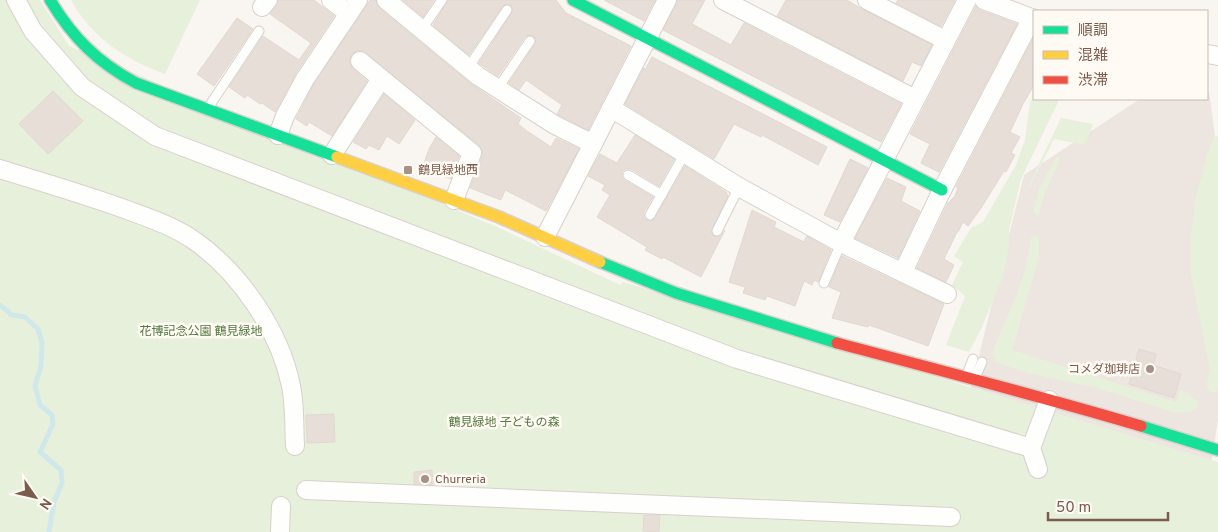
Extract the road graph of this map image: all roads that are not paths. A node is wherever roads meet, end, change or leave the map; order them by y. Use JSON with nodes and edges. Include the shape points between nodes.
{"nodes":[{"id":1,"x":16,"y":0,"type":"edge"},
{"id":2,"x":50,"y":0,"type":"edge"},
{"id":3,"x":331,"y":0,"type":"edge"},
{"id":4,"x":386,"y":0,"type":"edge"},
{"id":5,"x":442,"y":0,"type":"edge"},
{"id":6,"x":572,"y":0,"type":"edge"},
{"id":7,"x":667,"y":0,"type":"edge"},
{"id":8,"x":723,"y":0,"type":"edge"},
{"id":9,"x":867,"y":0,"type":"edge"},
{"id":10,"x":967,"y":0,"type":"edge"},
{"id":11,"x":984,"y":0,"type":"edge"},
{"id":12,"x":353,"y":7,"type":"edge"},
{"id":13,"x":507,"y":10,"type":"dead end"},
{"id":14,"x":1033,"y":18,"type":"edge"},
{"id":15,"x":422,"y":29,"type":"junction"},
{"id":16,"x":259,"y":31,"type":"dead end"},
{"id":17,"x":648,"y":39,"type":"junction"},
{"id":18,"x":945,"y":40,"type":"junction"},
{"id":19,"x":530,"y":41,"type":"dead end"},
{"id":20,"x":360,"y":61,"type":"dead end"},
{"id":21,"x":468,"y":68,"type":"junction"},
{"id":22,"x":381,"y":79,"type":"junction"},
{"id":23,"x":498,"y":88,"type":"junction"},
{"id":24,"x":915,"y":99,"type":"junction"},
{"id":25,"x":611,"y":108,"type":"junction"},
{"id":26,"x":207,"y":109,"type":"junction"},
{"id":27,"x":278,"y":135,"type":"junction"},
{"id":28,"x":592,"y":144,"type":"junction"},
{"id":29,"x":685,"y":153,"type":"junction"},
{"id":30,"x":332,"y":155,"type":"junction"},
{"id":31,"x":884,"y":161,"type":"junction"},
{"id":32,"x":0,"y":169,"type":"edge"},
{"id":33,"x":628,"y":175,"type":"dead end"},
{"id":34,"x":739,"y":187,"type":"junction"},
{"id":35,"x":942,"y":190,"type":"junction"},
{"id":36,"x":662,"y":195,"type":"junction"},
{"id":37,"x":454,"y":200,"type":"junction"},
{"id":38,"x":650,"y":215,"type":"dead end"},
{"id":39,"x":717,"y":231,"type":"dead end"},
{"id":40,"x":545,"y":237,"type":"junction"},
{"id":41,"x":841,"y":243,"type":"junction"},
{"id":42,"x":903,"y":272,"type":"junction"},
{"id":43,"x":824,"y":283,"type":"dead end"},
{"id":44,"x":947,"y":294,"type":"dead end"},
{"id":45,"x":978,"y":361,"type":"dead end"},
{"id":46,"x":970,"y":378,"type":"junction"},
{"id":47,"x":1049,"y":400,"type":"junction"},
{"id":48,"x":295,"y":446,"type":"dead end"},
{"id":49,"x":1031,"y":448,"type":"junction"},
{"id":50,"x":1218,"y":450,"type":"edge"},
{"id":51,"x":1038,"y":469,"type":"dead end"},
{"id":52,"x":306,"y":490,"type":"dead end"},
{"id":53,"x":281,"y":506,"type":"dead end"},
{"id":54,"x":951,"y":517,"type":"dead end"},
{"id":55,"x":280,"y":532,"type":"edge"}],
"edges":[{"from":1,"to":49,"type":"street","via":[[33,31],[82,87],[156,136],[737,359]]},
{"from":2,"to":26,"type":"street","via":[[78,41],[110,68],[136,83]]},
{"from":3,"to":12,"type":"street"},
{"from":4,"to":15,"type":"street"},
{"from":5,"to":15,"type":"lane"},
{"from":6,"to":17,"type":"street"},
{"from":7,"to":17,"type":"street"},
{"from":8,"to":24,"type":"street"},
{"from":9,"to":18,"type":"street"},
{"from":10,"to":18,"type":"street"},
{"from":11,"to":14,"type":"street"},
{"from":12,"to":27,"type":"street","via":[[304,79]]},
{"from":13,"to":21,"type":"lane"},
{"from":14,"to":35,"type":"street"},
{"from":15,"to":21,"type":"street"},
{"from":16,"to":26,"type":"lane"},
{"from":17,"to":25,"type":"street"},
{"from":17,"to":31,"type":"street"},
{"from":18,"to":24,"type":"street"},
{"from":19,"to":23,"type":"lane"},
{"from":20,"to":22,"type":"street"},
{"from":21,"to":23,"type":"street"},
{"from":22,"to":30,"type":"street"},
{"from":22,"to":37,"type":"street","via":[[472,153]]},
{"from":23,"to":28,"type":"street","via":[[555,125]]},
{"from":24,"to":31,"type":"street"},
{"from":25,"to":28,"type":"street"},
{"from":25,"to":29,"type":"street"},
{"from":26,"to":27,"type":"street"},
{"from":27,"to":30,"type":"street"},
{"from":28,"to":40,"type":"street"},
{"from":29,"to":34,"type":"street"},
{"from":29,"to":36,"type":"lane"},
{"from":30,"to":37,"type":"street"},
{"from":31,"to":35,"type":"street"},
{"from":31,"to":41,"type":"street"},
{"from":32,"to":48,"type":"street","via":[[160,222],[195,241],[232,274],[261,312],[280,350],[291,387]]},
{"from":33,"to":36,"type":"lane"},
{"from":34,"to":39,"type":"lane"},
{"from":34,"to":41,"type":"street"},
{"from":35,"to":42,"type":"street"},
{"from":36,"to":38,"type":"lane"},
{"from":37,"to":40,"type":"street"},
{"from":40,"to":46,"type":"street","via":[[685,296],[802,333]]},
{"from":41,"to":42,"type":"street"},
{"from":41,"to":43,"type":"lane"},
{"from":42,"to":44,"type":"street"},
{"from":45,"to":46,"type":"lane"},
{"from":46,"to":47,"type":"street"},
{"from":47,"to":49,"type":"street"},
{"from":47,"to":50,"type":"street"},
{"from":49,"to":51,"type":"street"},
{"from":52,"to":54,"type":"street"},
{"from":53,"to":55,"type":"street"}]}
